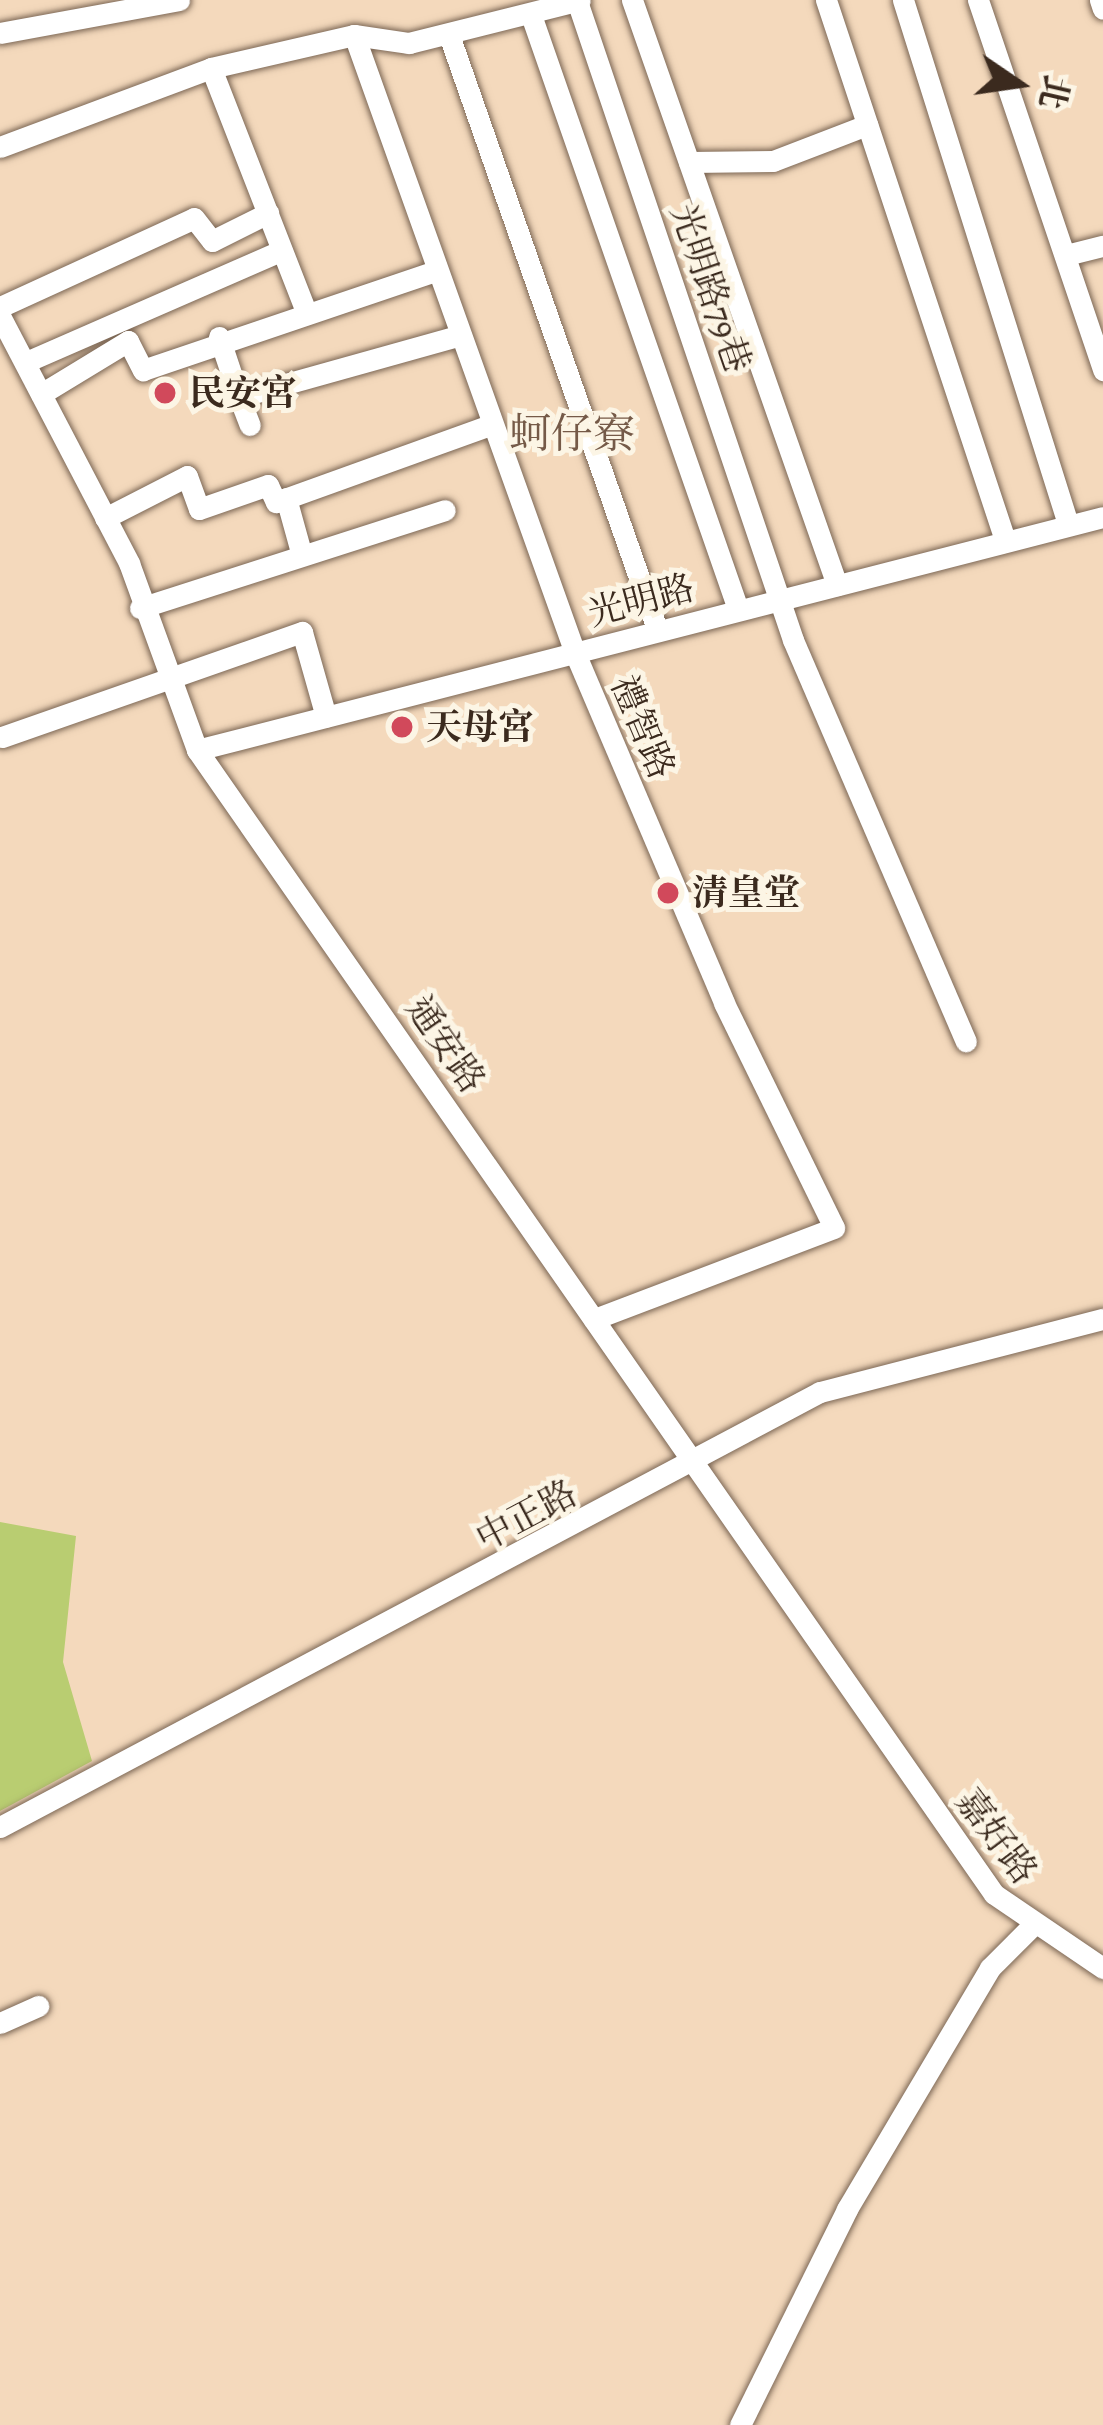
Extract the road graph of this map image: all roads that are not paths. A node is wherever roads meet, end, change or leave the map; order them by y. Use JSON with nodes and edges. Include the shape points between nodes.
{"nodes":[{"id":1,"x":178,"y":0,"type":"edge"},
{"id":2,"x":632,"y":0,"type":"edge"},
{"id":3,"x":826,"y":0,"type":"edge"},
{"id":4,"x":903,"y":0,"type":"edge"},
{"id":5,"x":978,"y":0,"type":"edge"},
{"id":6,"x":1100,"y":0,"type":"edge"},
{"id":7,"x":578,"y":1,"type":"edge"},
{"id":8,"x":1103,"y":9,"type":"edge"},
{"id":9,"x":531,"y":15,"type":"junction"},
{"id":10,"x":0,"y":33,"type":"edge"},
{"id":11,"x":449,"y":34,"type":"junction"},
{"id":12,"x":354,"y":35,"type":"junction"},
{"id":13,"x":211,"y":68,"type":"junction"},
{"id":14,"x":867,"y":125,"type":"junction"},
{"id":15,"x":0,"y":147,"type":"edge"},
{"id":16,"x":689,"y":161,"type":"junction"},
{"id":17,"x":268,"y":213,"type":"junction"},
{"id":18,"x":1103,"y":246,"type":"edge"},
{"id":19,"x":282,"y":250,"type":"junction"},
{"id":20,"x":1066,"y":255,"type":"junction"},
{"id":21,"x":433,"y":272,"type":"junction"},
{"id":22,"x":305,"y":309,"type":"junction"},
{"id":23,"x":0,"y":311,"type":"edge"},
{"id":24,"x":457,"y":336,"type":"junction"},
{"id":25,"x":220,"y":338,"type":"junction"},
{"id":26,"x":26,"y":362,"type":"junction"},
{"id":27,"x":1103,"y":370,"type":"edge"},
{"id":28,"x":41,"y":394,"type":"junction"},
{"id":29,"x":238,"y":397,"type":"junction"},
{"id":30,"x":490,"y":424,"type":"junction"},
{"id":31,"x":250,"y":425,"type":"dead end"},
{"id":32,"x":286,"y":498,"type":"junction"},
{"id":33,"x":445,"y":510,"type":"dead end"},
{"id":34,"x":1103,"y":517,"type":"edge"},
{"id":35,"x":105,"y":518,"type":"junction"},
{"id":36,"x":1068,"y":524,"type":"junction"},
{"id":37,"x":1005,"y":540,"type":"junction"},
{"id":38,"x":301,"y":552,"type":"junction"},
{"id":39,"x":838,"y":585,"type":"junction"},
{"id":40,"x":784,"y":597,"type":"junction"},
{"id":41,"x":140,"y":608,"type":"junction"},
{"id":42,"x":738,"y":609,"type":"junction"},
{"id":43,"x":657,"y":628,"type":"junction"},
{"id":44,"x":575,"y":652,"type":"junction"},
{"id":45,"x":163,"y":678,"type":"junction"},
{"id":46,"x":326,"y":717,"type":"junction"},
{"id":47,"x":2,"y":737,"type":"edge"},
{"id":48,"x":197,"y":750,"type":"junction"},
{"id":49,"x":966,"y":1040,"type":"dead end"},
{"id":50,"x":594,"y":1319,"type":"junction"},
{"id":51,"x":1103,"y":1319,"type":"edge"},
{"id":52,"x":692,"y":1461,"type":"junction"},
{"id":53,"x":908,"y":1772,"type":"joint"},
{"id":54,"x":0,"y":1828,"type":"edge"},
{"id":55,"x":1030,"y":1928,"type":"junction"},
{"id":56,"x":1103,"y":1968,"type":"edge"},
{"id":57,"x":38,"y":2006,"type":"dead end"},
{"id":58,"x":0,"y":2023,"type":"edge"},
{"id":59,"x":740,"y":2425,"type":"edge"}],
"edges":[{"from":1,"to":10,"type":"street"},
{"from":2,"to":16,"type":"street"},
{"from":3,"to":14,"type":"street"},
{"from":4,"to":36,"type":"street"},
{"from":5,"to":20,"type":"street"},
{"from":6,"to":8,"type":"street"},
{"from":7,"to":9,"type":"street"},
{"from":7,"to":40,"type":"street","name":"光明路79巷"},
{"from":9,"to":11,"type":"street"},
{"from":9,"to":42,"type":"street"},
{"from":11,"to":12,"type":"street","via":[[409,43]]},
{"from":11,"to":43,"type":"street"},
{"from":12,"to":13,"type":"street"},
{"from":12,"to":21,"type":"street","name":"禮智路"},
{"from":13,"to":15,"type":"street"},
{"from":13,"to":17,"type":"street"},
{"from":14,"to":16,"type":"street","via":[[773,161]]},
{"from":14,"to":37,"type":"street"},
{"from":16,"to":39,"type":"street"},
{"from":17,"to":19,"type":"street"},
{"from":17,"to":23,"type":"street","via":[[212,241],[194,218]]},
{"from":18,"to":20,"type":"street"},
{"from":19,"to":22,"type":"street"},
{"from":19,"to":26,"type":"street"},
{"from":20,"to":27,"type":"street"},
{"from":21,"to":22,"type":"street"},
{"from":21,"to":24,"type":"street","name":"禮智路"},
{"from":22,"to":25,"type":"street"},
{"from":23,"to":26,"type":"street","name":"通安路"},
{"from":24,"to":29,"type":"street"},
{"from":24,"to":30,"type":"street","name":"禮智路"},
{"from":25,"to":28,"type":"street","via":[[143,370],[128,340]]},
{"from":25,"to":29,"type":"street"},
{"from":26,"to":28,"type":"street","name":"通安路"},
{"from":28,"to":35,"type":"street","name":"通安路"},
{"from":29,"to":31,"type":"street"},
{"from":30,"to":32,"type":"street"},
{"from":30,"to":44,"type":"street","name":"禮智路"},
{"from":32,"to":35,"type":"street","via":[[276,502],[268,485],[199,509],[188,476]]},
{"from":32,"to":38,"type":"street"},
{"from":33,"to":38,"type":"street"},
{"from":34,"to":36,"type":"street","name":"光明路"},
{"from":35,"to":41,"type":"street","name":"通安路"},
{"from":36,"to":37,"type":"street","name":"光明路"},
{"from":37,"to":39,"type":"street","name":"光明路"},
{"from":38,"to":41,"type":"street"},
{"from":39,"to":40,"type":"street","name":"光明路"},
{"from":40,"to":42,"type":"street","name":"光明路"},
{"from":40,"to":49,"type":"street","name":"光明路79巷"},
{"from":41,"to":45,"type":"street","name":"通安路"},
{"from":42,"to":43,"type":"street","name":"光明路"},
{"from":43,"to":44,"type":"street","name":"光明路"},
{"from":44,"to":46,"type":"street","name":"光明路"},
{"from":44,"to":50,"type":"street","name":"禮智路","via":[[724,1003],[834,1228]]},
{"from":45,"to":46,"type":"street","via":[[302,632]]},
{"from":45,"to":47,"type":"street"},
{"from":45,"to":48,"type":"street","name":"通安路"},
{"from":46,"to":48,"type":"street","name":"光明路"},
{"from":48,"to":50,"type":"street","name":"通安路"},
{"from":50,"to":52,"type":"street","name":"通安路"},
{"from":51,"to":52,"type":"street","name":"中正路","via":[[889,1367]]},
{"from":52,"to":53,"type":"street","name":"通安路"},
{"from":52,"to":54,"type":"street","name":"中正路"},
{"from":53,"to":55,"type":"street","name":"嘉好路"},
{"from":55,"to":56,"type":"street","name":"嘉好路"},
{"from":55,"to":59,"type":"street","via":[[990,1968],[847,2210]]},
{"from":57,"to":58,"type":"street"}]}
